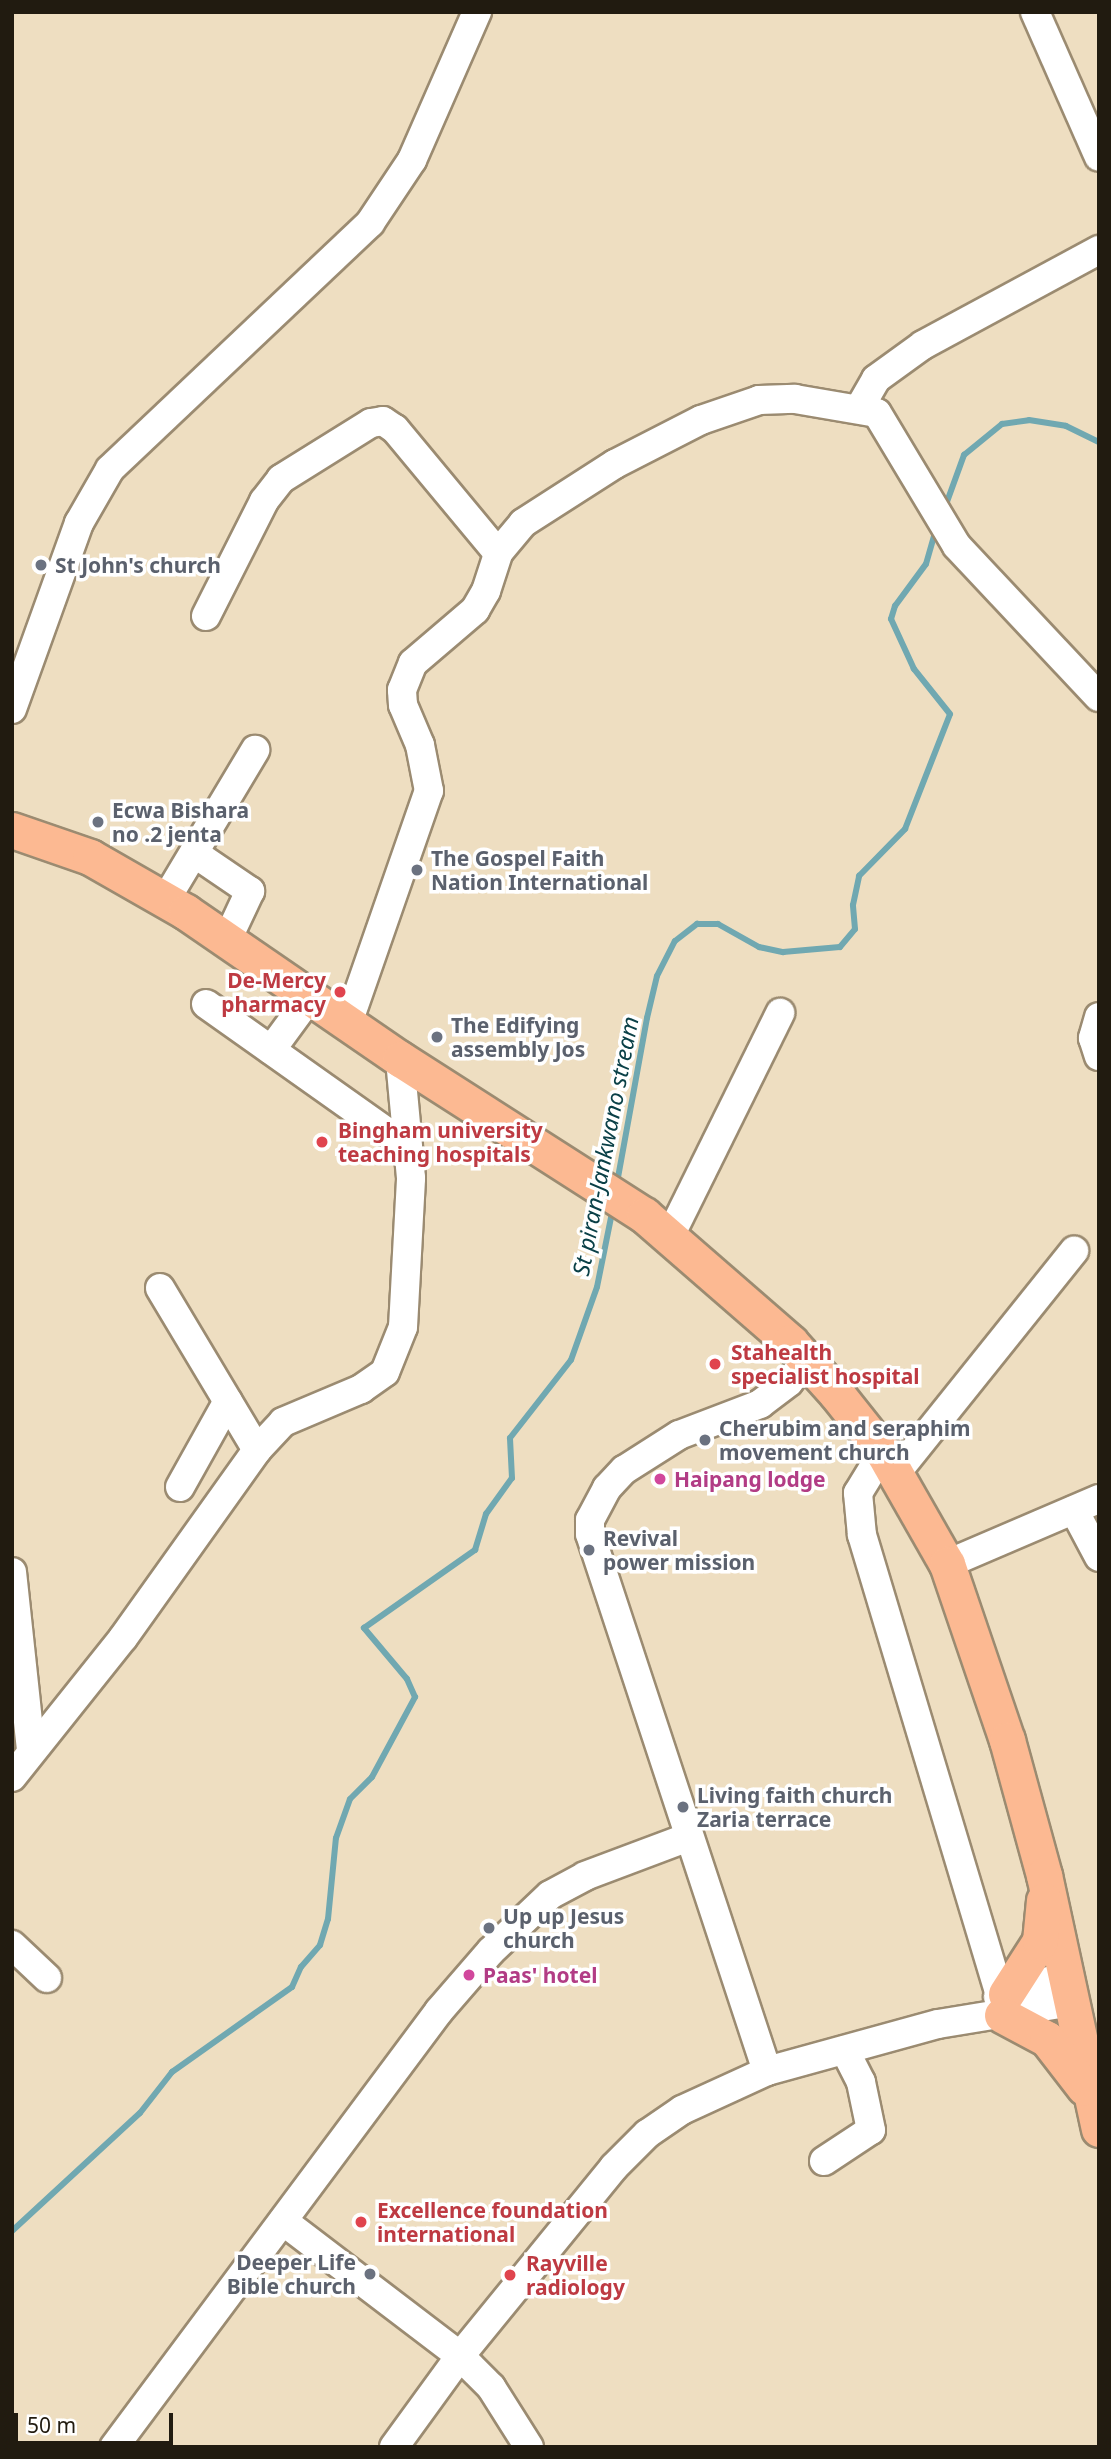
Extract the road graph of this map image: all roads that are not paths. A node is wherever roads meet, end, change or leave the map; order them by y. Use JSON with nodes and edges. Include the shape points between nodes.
{"nodes":[{"id":1,"x":477,"y":12,"type":"edge"},
{"id":2,"x":1035,"y":12,"type":"edge"},
{"id":3,"x":1099,"y":158,"type":"edge"},
{"id":4,"x":1099,"y":250,"type":"edge"},
{"id":5,"x":860,"y":407,"type":"junction"},
{"id":6,"x":498,"y":553,"type":"junction"},
{"id":7,"x":206,"y":616,"type":"dead end"},
{"id":8,"x":1099,"y":697,"type":"edge"},
{"id":9,"x":12,"y":709,"type":"edge"},
{"id":10,"x":255,"y":750,"type":"dead end"},
{"id":11,"x":12,"y":830,"type":"edge"},
{"id":12,"x":194,"y":853,"type":"junction"},
{"id":13,"x":166,"y":899,"type":"junction"},
{"id":14,"x":228,"y":940,"type":"junction"},
{"id":15,"x":310,"y":997,"type":"junction"},
{"id":16,"x":206,"y":1004,"type":"dead end"},
{"id":17,"x":780,"y":1013,"type":"dead end"},
{"id":18,"x":1099,"y":1017,"type":"edge"},
{"id":19,"x":348,"y":1023,"type":"junction"},
{"id":20,"x":271,"y":1050,"type":"junction"},
{"id":21,"x":1099,"y":1056,"type":"edge"},
{"id":22,"x":400,"y":1059,"type":"junction"},
{"id":23,"x":408,"y":1147,"type":"junction"},
{"id":24,"x":657,"y":1226,"type":"junction"},
{"id":25,"x":1074,"y":1251,"type":"dead end"},
{"id":26,"x":160,"y":1288,"type":"dead end"},
{"id":27,"x":806,"y":1360,"type":"junction"},
{"id":28,"x":228,"y":1401,"type":"junction"},
{"id":29,"x":257,"y":1450,"type":"junction"},
{"id":30,"x":890,"y":1462,"type":"junction"},
{"id":31,"x":180,"y":1487,"type":"dead end"},
{"id":32,"x":1086,"y":1505,"type":"edge"},
{"id":33,"x":1099,"y":1558,"type":"edge"},
{"id":34,"x":947,"y":1564,"type":"junction"},
{"id":35,"x":12,"y":1572,"type":"edge"},
{"id":36,"x":31,"y":1751,"type":"junction"},
{"id":37,"x":12,"y":1777,"type":"edge"},
{"id":38,"x":690,"y":1837,"type":"junction"},
{"id":39,"x":1044,"y":1875,"type":"junction"},
{"id":40,"x":12,"y":1945,"type":"edge"},
{"id":41,"x":47,"y":1978,"type":"dead end"},
{"id":42,"x":1070,"y":1989,"type":"junction"},
{"id":43,"x":1003,"y":2002,"type":"junction"},
{"id":44,"x":845,"y":2050,"type":"junction"},
{"id":45,"x":767,"y":2071,"type":"junction"},
{"id":46,"x":1096,"y":2115,"type":"edge"},
{"id":47,"x":824,"y":2161,"type":"dead end"},
{"id":48,"x":283,"y":2221,"type":"junction"},
{"id":49,"x":460,"y":2356,"type":"junction"},
{"id":50,"x":114,"y":2447,"type":"edge"},
{"id":51,"x":394,"y":2447,"type":"edge"},
{"id":52,"x":529,"y":2447,"type":"edge"}],
"edges":[{"from":1,"to":9,"type":"street","via":[[412,160],[370,223],[110,469],[79,523]]},
{"from":2,"to":3,"type":"street"},
{"from":4,"to":5,"type":"street","via":[[923,345],[876,379]]},
{"from":5,"to":6,"type":"street","via":[[759,400],[701,420],[615,464],[523,523]]},
{"from":5,"to":8,"type":"street","via":[[877,413],[887,424],[927,501],[957,545]]},
{"from":6,"to":7,"type":"street","via":[[395,429],[383,421],[371,423],[281,478],[264,501]]},
{"from":6,"to":19,"type":"street","via":[[475,610],[413,663],[406,678],[403,705],[420,745],[429,791]]},
{"from":10,"to":12,"type":"street"},
{"from":11,"to":13,"type":"main road","via":[[90,857]]},
{"from":12,"to":13,"type":"street"},
{"from":12,"to":14,"type":"street","via":[[250,891]]},
{"from":13,"to":14,"type":"main road"},
{"from":14,"to":15,"type":"main road"},
{"from":15,"to":19,"type":"main road"},
{"from":15,"to":20,"type":"street"},
{"from":16,"to":20,"type":"street"},
{"from":17,"to":24,"type":"street"},
{"from":18,"to":21,"type":"street","via":[[1093,1038]]},
{"from":19,"to":22,"type":"main road"},
{"from":20,"to":23,"type":"street"},
{"from":22,"to":23,"type":"street"},
{"from":22,"to":24,"type":"main road"},
{"from":23,"to":29,"type":"street","via":[[411,1178],[403,1327],[384,1372],[361,1389],[283,1422]]},
{"from":24,"to":27,"type":"main road"},
{"from":25,"to":30,"type":"street"},
{"from":26,"to":28,"type":"street"},
{"from":27,"to":30,"type":"main road"},
{"from":27,"to":38,"type":"street","via":[[789,1382],[760,1404],[679,1435],[624,1470],[607,1488],[590,1520],[590,1534]]},
{"from":28,"to":29,"type":"street"},
{"from":28,"to":31,"type":"street"},
{"from":29,"to":36,"type":"street","via":[[123,1638]]},
{"from":30,"to":34,"type":"main road"},
{"from":30,"to":43,"type":"street","via":[[858,1493],[862,1535]]},
{"from":32,"to":33,"type":"street"},
{"from":32,"to":34,"type":"street"},
{"from":34,"to":39,"type":"main road","via":[[1007,1740]]},
{"from":35,"to":36,"type":"street"},
{"from":36,"to":37,"type":"street"},
{"from":38,"to":45,"type":"street"},
{"from":38,"to":48,"type":"street","via":[[584,1877],[525,1916],[439,2011]]},
{"from":39,"to":42,"type":"main road"},
{"from":39,"to":43,"type":"main road","via":[[1040,1941]]},
{"from":40,"to":41,"type":"street"},
{"from":42,"to":43,"type":"street"},
{"from":42,"to":46,"type":"main road"},
{"from":43,"to":44,"type":"street"},
{"from":43,"to":46,"type":"main road","via":[[1047,2039]]},
{"from":44,"to":45,"type":"street"},
{"from":44,"to":47,"type":"street","via":[[861,2082],[871,2130]]},
{"from":45,"to":49,"type":"street","via":[[682,2110],[648,2134],[614,2167]]},
{"from":48,"to":49,"type":"street"},
{"from":48,"to":50,"type":"street"},
{"from":49,"to":51,"type":"street"},
{"from":49,"to":52,"type":"street","via":[[491,2387]]}]}
